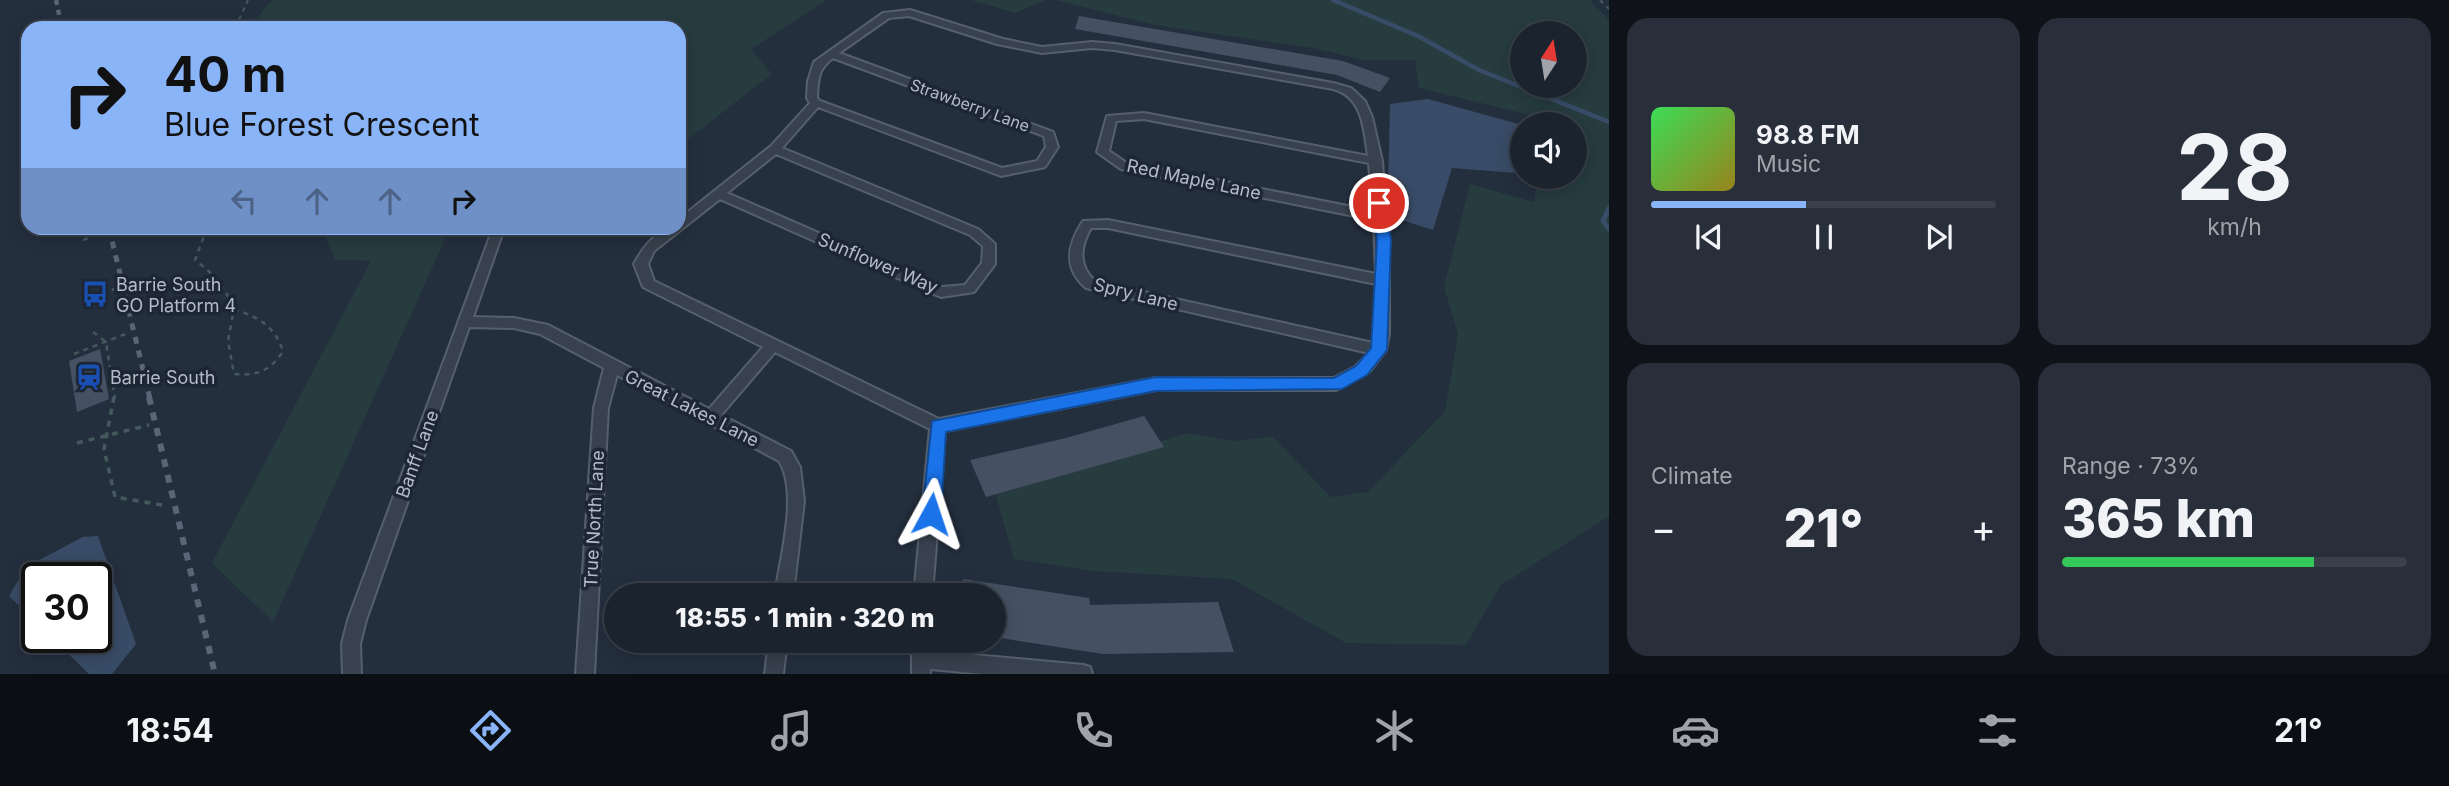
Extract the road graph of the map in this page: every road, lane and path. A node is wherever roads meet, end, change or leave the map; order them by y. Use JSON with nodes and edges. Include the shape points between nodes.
{"nodes":[{"id":1,"x":248,"y":0,"type":"edge"},
{"id":2,"x":1600,"y":0,"type":"edge"},
{"id":3,"x":1607,"y":5,"type":"edge"},
{"id":4,"x":1609,"y":9,"type":"edge"},
{"id":5,"x":238,"y":21,"type":"edge"},
{"id":6,"x":832,"y":54,"type":"junction"},
{"id":7,"x":816,"y":103,"type":"junction"},
{"id":8,"x":775,"y":149,"type":"junction"},
{"id":9,"x":1376,"y":161,"type":"junction"},
{"id":10,"x":719,"y":194,"type":"junction"},
{"id":11,"x":1380,"y":217,"type":"junction"},
{"id":12,"x":686,"y":219,"type":"edge"},
{"id":13,"x":96,"y":235,"type":"edge"},
{"id":14,"x":204,"y":235,"type":"edge"},
{"id":15,"x":666,"y":235,"type":"edge"},
{"id":16,"x":495,"y":237,"type":"dead end"},
{"id":17,"x":83,"y":240,"type":"dead end"},
{"id":18,"x":1381,"y":280,"type":"junction"},
{"id":19,"x":117,"y":288,"type":"dead end"},
{"id":20,"x":93,"y":297,"type":"dead end"},
{"id":21,"x":234,"y":309,"type":"junction"},
{"id":22,"x":465,"y":322,"type":"junction"},
{"id":23,"x":93,"y":332,"type":"dead end"},
{"id":24,"x":128,"y":334,"type":"dead end"},
{"id":25,"x":106,"y":342,"type":"junction"},
{"id":26,"x":772,"y":346,"type":"junction"},
{"id":27,"x":1379,"y":350,"type":"junction"},
{"id":28,"x":74,"y":354,"type":"dead end"},
{"id":29,"x":612,"y":366,"type":"junction"},
{"id":30,"x":711,"y":417,"type":"junction"},
{"id":31,"x":149,"y":425,"type":"dead end"},
{"id":32,"x":938,"y":426,"type":"junction"},
{"id":33,"x":106,"y":433,"type":"junction"},
{"id":34,"x":77,"y":443,"type":"dead end"},
{"id":35,"x":168,"y":506,"type":"dead end"},
{"id":36,"x":785,"y":583,"type":"edge"},
{"id":37,"x":924,"y":583,"type":"edge"},
{"id":38,"x":776,"y":653,"type":"edge"},
{"id":39,"x":921,"y":658,"type":"edge"},
{"id":40,"x":1041,"y":672,"type":"edge"},
{"id":41,"x":352,"y":674,"type":"edge"},
{"id":42,"x":585,"y":674,"type":"edge"},
{"id":43,"x":774,"y":674,"type":"edge"},
{"id":44,"x":1083,"y":674,"type":"edge"}],
"edges":[{"from":1,"to":5,"type":"path"},
{"from":2,"to":3,"type":"path"},
{"from":3,"to":4,"type":"path"},
{"from":6,"to":7,"type":"street","via":[[818,64],[812,98]]},
{"from":6,"to":7,"type":"street","name":"Strawberry Lane","via":[[1049,134],[1052,147],[1041,164],[1002,172]]},
{"from":6,"to":9,"type":"street","via":[[886,15],[910,13],[1042,50],[1092,45],[1347,89],[1362,102]]},
{"from":7,"to":8,"type":"street"},
{"from":8,"to":10,"type":"street"},
{"from":8,"to":10,"type":"street","name":"Sunflower Way","via":[[974,232],[989,244],[988,264],[969,289],[941,292]]},
{"from":9,"to":11,"type":"street"},
{"from":9,"to":11,"type":"street","name":"Red Maple Lane","via":[[1144,117],[1111,118],[1103,152],[1121,165]]},
{"from":10,"to":12,"type":"street"},
{"from":11,"to":18,"type":"street","via":[[1384,240]]},
{"from":13,"to":17,"type":"path"},
{"from":14,"to":21,"type":"path","via":[[195,260],[214,274]]},
{"from":15,"to":26,"type":"street","via":[[649,248],[641,264],[648,284]]},
{"from":16,"to":22,"type":"street","name":"Banff Lane"},
{"from":18,"to":27,"type":"street"},
{"from":18,"to":27,"type":"street","name":"Spry Lane","via":[[1108,224],[1087,224],[1080,233],[1074,261],[1079,277],[1091,285]]},
{"from":19,"to":20,"type":"path"},
{"from":21,"to":21,"type":"path","via":[[228,341],[234,374],[254,377],[275,366],[283,351],[277,332],[263,319]]},
{"from":22,"to":29,"type":"street","name":"Great Lakes Lane","via":[[531,325]]},
{"from":22,"to":41,"type":"street","name":"Banff Lane","via":[[357,620],[351,644]]},
{"from":23,"to":25,"type":"path"},
{"from":24,"to":25,"type":"path"},
{"from":25,"to":28,"type":"path"},
{"from":25,"to":33,"type":"path","via":[[116,402]]},
{"from":26,"to":30,"type":"street"},
{"from":26,"to":32,"type":"street"},
{"from":27,"to":32,"type":"street","via":[[1362,371],[1336,384],[1156,384]]},
{"from":29,"to":30,"type":"street","name":"Great Lakes Lane"},
{"from":29,"to":42,"type":"street","name":"True North Lane","via":[[601,408]]},
{"from":30,"to":36,"type":"street","name":"Great Lakes Lane","via":[[792,462],[796,482]]},
{"from":31,"to":33,"type":"path"},
{"from":32,"to":37,"type":"street"},
{"from":33,"to":34,"type":"path"},
{"from":33,"to":35,"type":"path","via":[[104,449],[115,497]]},
{"from":38,"to":43,"type":"street"},
{"from":39,"to":40,"type":"street"},
{"from":40,"to":44,"type":"street"}]}
